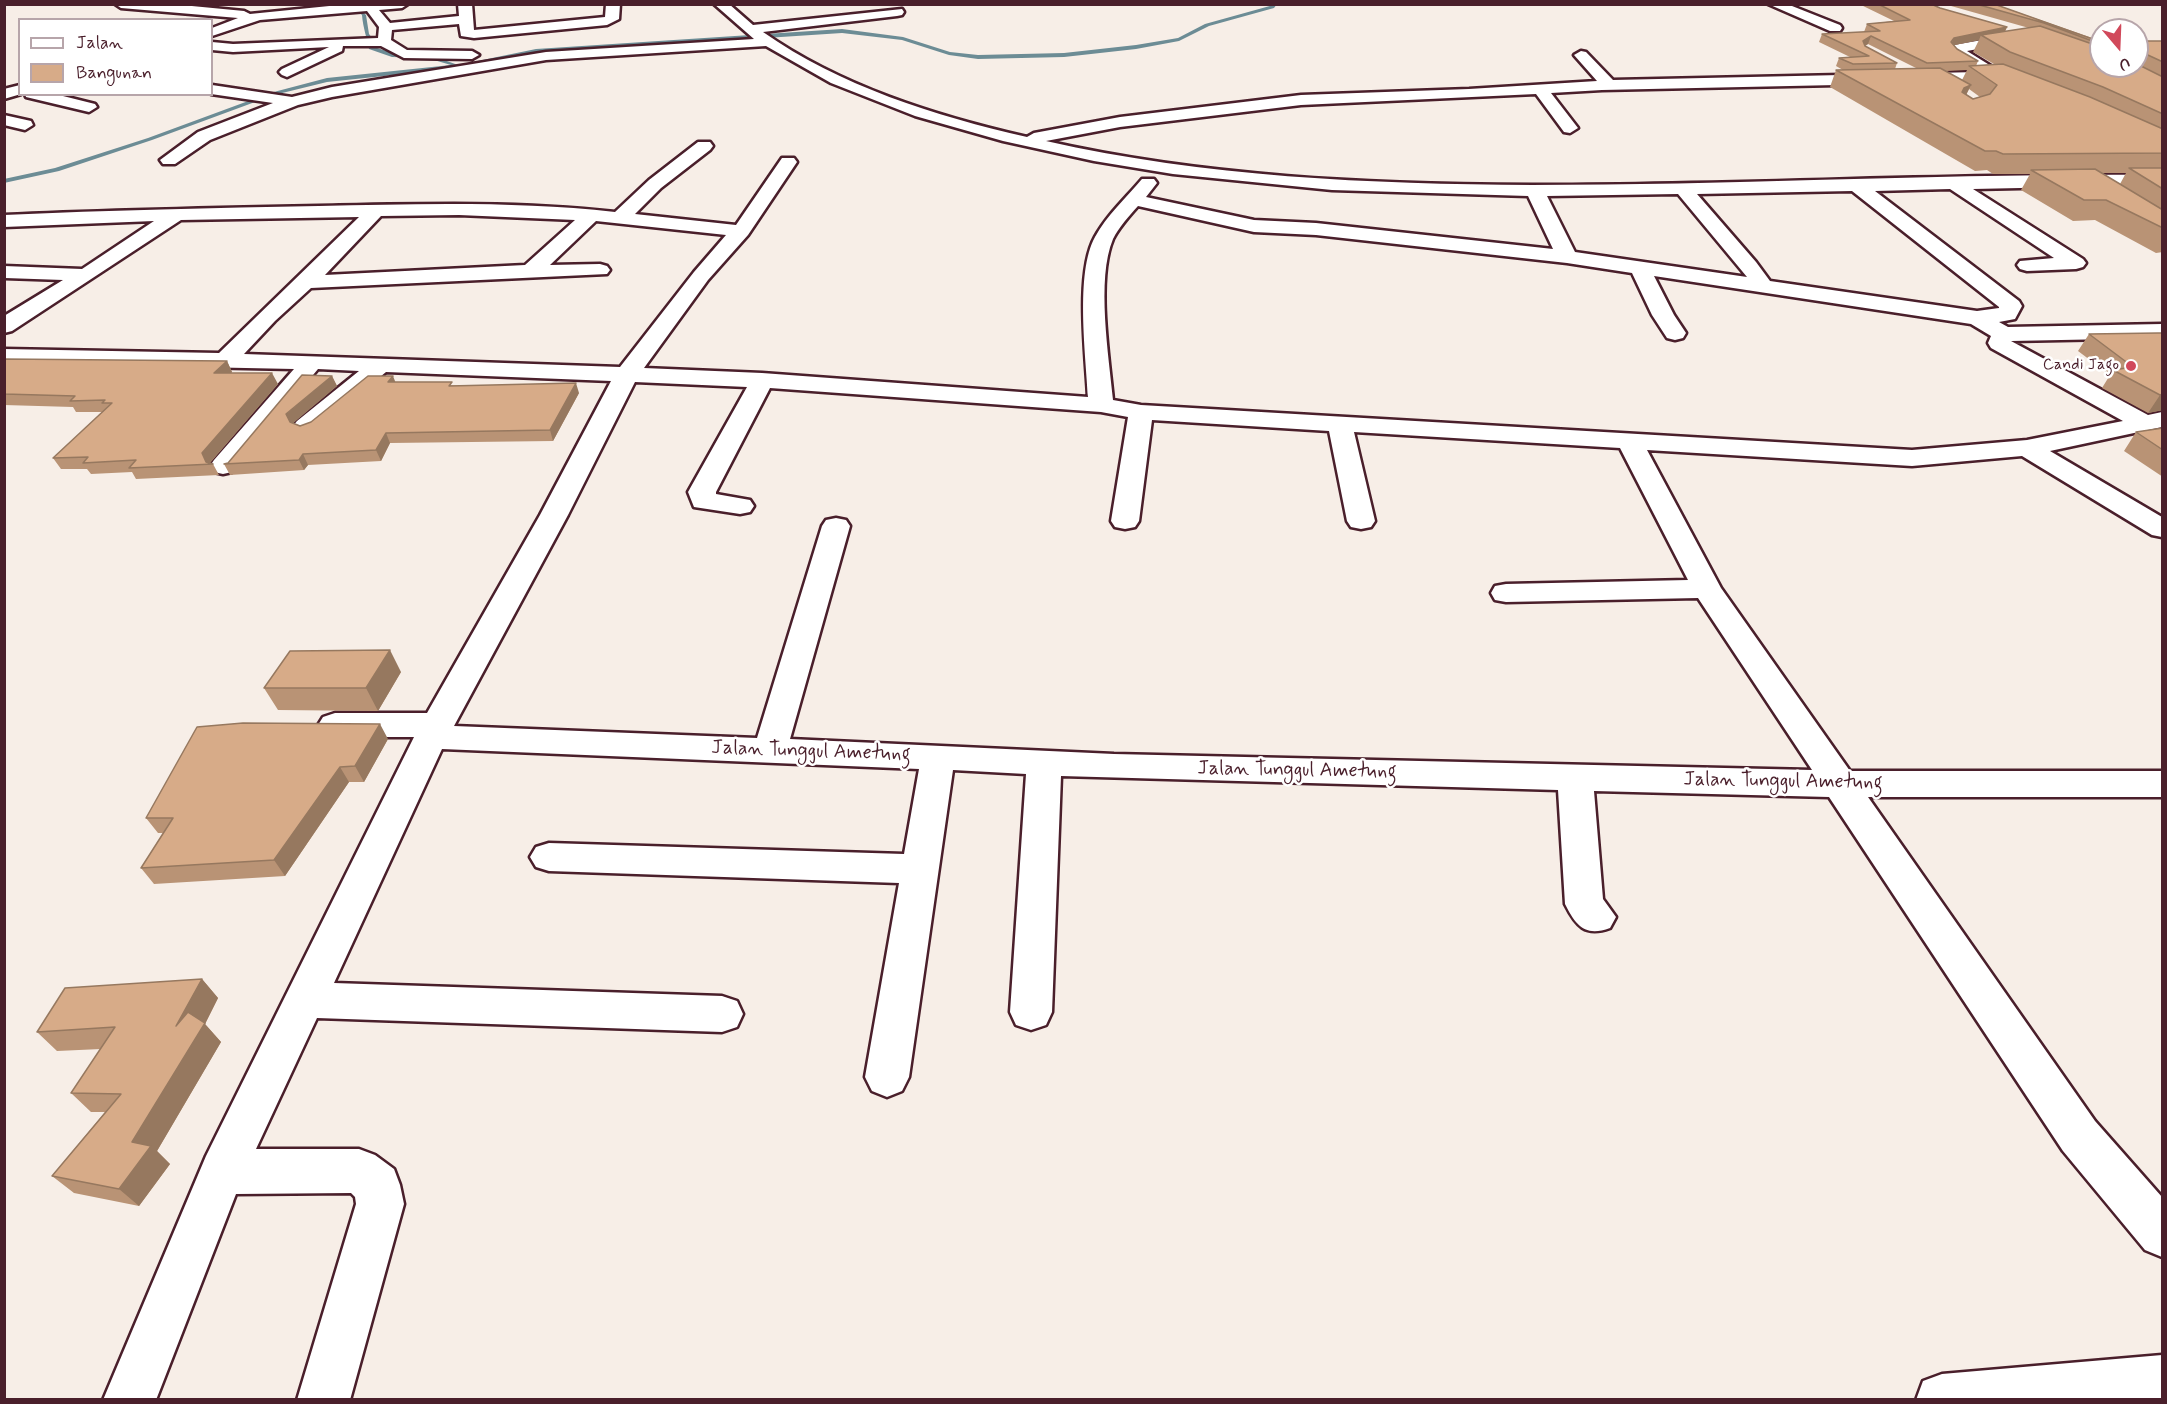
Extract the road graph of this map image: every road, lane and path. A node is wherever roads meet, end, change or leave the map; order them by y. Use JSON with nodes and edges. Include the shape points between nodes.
{"nodes":[{"id":1,"x":121,"y":4,"type":"edge"},
{"id":2,"x":402,"y":4,"type":"edge"},
{"id":3,"x":465,"y":4,"type":"edge"},
{"id":4,"x":613,"y":4,"type":"edge"},
{"id":5,"x":720,"y":4,"type":"edge"},
{"id":6,"x":1774,"y":4,"type":"edge"},
{"id":7,"x":367,"y":6,"type":"edge"},
{"id":8,"x":183,"y":11,"type":"junction"},
{"id":9,"x":897,"y":12,"type":"dead end"},
{"id":10,"x":258,"y":16,"type":"junction"},
{"id":11,"x":150,"y":18,"type":"edge"},
{"id":12,"x":466,"y":19,"type":"junction"},
{"id":13,"x":1996,"y":26,"type":"edge"},
{"id":14,"x":1835,"y":28,"type":"dead end"},
{"id":15,"x":213,"y":32,"type":"edge"},
{"id":16,"x":378,"y":32,"type":"junction"},
{"id":17,"x":760,"y":36,"type":"junction"},
{"id":18,"x":349,"y":42,"type":"junction"},
{"id":19,"x":213,"y":46,"type":"edge"},
{"id":20,"x":266,"y":46,"type":"junction"},
{"id":21,"x":1581,"y":55,"type":"dead end"},
{"id":22,"x":235,"y":62,"type":"dead end"},
{"id":23,"x":1898,"y":66,"type":"edge"},
{"id":24,"x":1667,"y":68,"type":"dead end"},
{"id":25,"x":287,"y":72,"type":"dead end"},
{"id":26,"x":1996,"y":74,"type":"junction"},
{"id":27,"x":1918,"y":77,"type":"junction"},
{"id":28,"x":1934,"y":77,"type":"junction"},
{"id":29,"x":2014,"y":81,"type":"edge"},
{"id":30,"x":1676,"y":83,"type":"junction"},
{"id":31,"x":1609,"y":85,"type":"junction"},
{"id":32,"x":1540,"y":89,"type":"junction"},
{"id":33,"x":213,"y":90,"type":"edge"},
{"id":34,"x":1962,"y":92,"type":"edge"},
{"id":35,"x":37,"y":96,"type":"edge"},
{"id":36,"x":293,"y":101,"type":"junction"},
{"id":37,"x":89,"y":107,"type":"dead end"},
{"id":38,"x":4,"y":120,"type":"edge"},
{"id":39,"x":26,"y":125,"type":"dead end"},
{"id":40,"x":1570,"y":128,"type":"dead end"},
{"id":41,"x":1021,"y":142,"type":"junction"},
{"id":42,"x":704,"y":146,"type":"dead end"},
{"id":43,"x":169,"y":160,"type":"dead end"},
{"id":44,"x":788,"y":162,"type":"dead end"},
{"id":45,"x":1160,"y":168,"type":"junction"},
{"id":46,"x":2163,"y":180,"type":"edge"},
{"id":47,"x":2089,"y":181,"type":"junction"},
{"id":48,"x":1953,"y":183,"type":"junction"},
{"id":49,"x":1856,"y":185,"type":"junction"},
{"id":50,"x":1683,"y":189,"type":"junction"},
{"id":51,"x":1535,"y":190,"type":"junction"},
{"id":52,"x":2114,"y":197,"type":"edge"},
{"id":53,"x":1135,"y":200,"type":"junction"},
{"id":54,"x":116,"y":201,"type":"dead end"},
{"id":55,"x":377,"y":209,"type":"junction"},
{"id":56,"x":592,"y":215,"type":"junction"},
{"id":57,"x":98,"y":216,"type":"junction"},
{"id":58,"x":174,"y":216,"type":"junction"},
{"id":59,"x":620,"y":218,"type":"junction"},
{"id":60,"x":4,"y":221,"type":"edge"},
{"id":61,"x":741,"y":231,"type":"junction"},
{"id":62,"x":1567,"y":257,"type":"junction"},
{"id":63,"x":2027,"y":265,"type":"dead end"},
{"id":64,"x":1640,"y":268,"type":"junction"},
{"id":65,"x":600,"y":270,"type":"dead end"},
{"id":66,"x":531,"y":271,"type":"junction"},
{"id":67,"x":5,"y":272,"type":"edge"},
{"id":68,"x":86,"y":275,"type":"junction"},
{"id":69,"x":306,"y":282,"type":"junction"},
{"id":70,"x":1762,"y":286,"type":"junction"},
{"id":71,"x":1977,"y":318,"type":"junction"},
{"id":72,"x":4,"y":326,"type":"edge"},
{"id":73,"x":2163,"y":331,"type":"edge"},
{"id":74,"x":1675,"y":333,"type":"dead end"},
{"id":75,"x":2003,"y":334,"type":"junction"},
{"id":76,"x":4,"y":356,"type":"edge"},
{"id":77,"x":226,"y":359,"type":"junction"},
{"id":78,"x":312,"y":362,"type":"junction"},
{"id":79,"x":379,"y":366,"type":"junction"},
{"id":80,"x":626,"y":376,"type":"junction"},
{"id":81,"x":762,"y":380,"type":"junction"},
{"id":82,"x":1101,"y":405,"type":"junction"},
{"id":83,"x":1141,"y":412,"type":"junction"},
{"id":84,"x":2153,"y":421,"type":"edge"},
{"id":85,"x":1340,"y":424,"type":"junction"},
{"id":86,"x":306,"y":426,"type":"edge"},
{"id":87,"x":1629,"y":441,"type":"junction"},
{"id":88,"x":2026,"y":448,"type":"junction"},
{"id":89,"x":223,"y":466,"type":"edge"},
{"id":90,"x":740,"y":506,"type":"dead end"},
{"id":91,"x":1125,"y":521,"type":"dead end"},
{"id":92,"x":1361,"y":521,"type":"dead end"},
{"id":93,"x":836,"y":526,"type":"dead end"},
{"id":94,"x":2163,"y":529,"type":"edge"},
{"id":95,"x":1707,"y":589,"type":"junction"},
{"id":96,"x":1506,"y":593,"type":"dead end"},
{"id":97,"x":307,"y":725,"type":"edge"},
{"id":98,"x":435,"y":731,"type":"junction"},
{"id":99,"x":770,"y":750,"type":"junction"},
{"id":100,"x":938,"y":757,"type":"junction"},
{"id":101,"x":1044,"y":763,"type":"junction"},
{"id":102,"x":1575,"y":778,"type":"junction"},
{"id":103,"x":1840,"y":784,"type":"junction"},
{"id":104,"x":2163,"y":784,"type":"edge"},
{"id":105,"x":549,"y":857,"type":"dead end"},
{"id":106,"x":920,"y":869,"type":"junction"},
{"id":107,"x":1596,"y":917,"type":"dead end"},
{"id":108,"x":303,"y":1000,"type":"junction"},
{"id":109,"x":1031,"y":1012,"type":"dead end"},
{"id":110,"x":722,"y":1014,"type":"dead end"},
{"id":111,"x":887,"y":1077,"type":"dead end"},
{"id":112,"x":222,"y":1172,"type":"junction"},
{"id":113,"x":2163,"y":1233,"type":"edge"},
{"id":114,"x":2163,"y":1381,"type":"edge"},
{"id":115,"x":129,"y":1400,"type":"edge"},
{"id":116,"x":323,"y":1400,"type":"edge"},
{"id":117,"x":1942,"y":1400,"type":"edge"}],
"edges":[{"from":1,"to":8,"type":"street"},
{"from":2,"to":7,"type":"street"},
{"from":3,"to":12,"type":"street"},
{"from":4,"to":12,"type":"street","via":[[612,19],[599,22],[474,34],[466,33]]},
{"from":5,"to":17,"type":"street"},
{"from":6,"to":14,"type":"street"},
{"from":7,"to":10,"type":"street"},
{"from":7,"to":16,"type":"street"},
{"from":8,"to":10,"type":"street"},
{"from":8,"to":11,"type":"street"},
{"from":9,"to":17,"type":"street"},
{"from":10,"to":15,"type":"street"},
{"from":12,"to":16,"type":"street"},
{"from":13,"to":26,"type":"street","via":[[2030,36],[1957,50]]},
{"from":16,"to":17,"type":"street","via":[[404,54],[461,56],[519,49]]},
{"from":16,"to":18,"type":"street"},
{"from":17,"to":36,"type":"street","via":[[532,58]]},
{"from":17,"to":41,"type":"street","via":[[864,92]]},
{"from":18,"to":20,"type":"street"},
{"from":18,"to":25,"type":"street"},
{"from":19,"to":20,"type":"street"},
{"from":20,"to":22,"type":"street"},
{"from":21,"to":31,"type":"street"},
{"from":23,"to":27,"type":"street"},
{"from":24,"to":30,"type":"street","via":[[1660,70]]},
{"from":26,"to":28,"type":"street"},
{"from":26,"to":29,"type":"street"},
{"from":27,"to":28,"type":"street"},
{"from":27,"to":30,"type":"street"},
{"from":28,"to":34,"type":"street"},
{"from":30,"to":31,"type":"street"},
{"from":31,"to":32,"type":"street"},
{"from":32,"to":40,"type":"street"},
{"from":32,"to":41,"type":"street","via":[[1300,100],[1120,122]]},
{"from":33,"to":36,"type":"street"},
{"from":35,"to":37,"type":"street"},
{"from":36,"to":43,"type":"street","via":[[204,136]]},
{"from":38,"to":39,"type":"street"},
{"from":41,"to":45,"type":"street"},
{"from":42,"to":59,"type":"street","via":[[655,184]]},
{"from":44,"to":61,"type":"street"},
{"from":45,"to":51,"type":"street","via":[[1290,183]]},
{"from":45,"to":53,"type":"street"},
{"from":46,"to":47,"type":"street"},
{"from":47,"to":48,"type":"street"},
{"from":47,"to":52,"type":"street"},
{"from":48,"to":49,"type":"street"},
{"from":48,"to":63,"type":"street","via":[[2076,263]]},
{"from":49,"to":50,"type":"street"},
{"from":49,"to":71,"type":"street","via":[[2011,306],[2007,314]]},
{"from":50,"to":51,"type":"street"},
{"from":50,"to":70,"type":"street"},
{"from":51,"to":62,"type":"street"},
{"from":53,"to":62,"type":"street","via":[[1254,226],[1316,229]]},
{"from":53,"to":82,"type":"street","via":[[1103,239],[1098,255],[1095,312]]},
{"from":54,"to":57,"type":"street"},
{"from":55,"to":56,"type":"street"},
{"from":55,"to":58,"type":"street"},
{"from":55,"to":69,"type":"street"},
{"from":56,"to":59,"type":"street"},
{"from":56,"to":66,"type":"street"},
{"from":57,"to":58,"type":"street"},
{"from":57,"to":60,"type":"street"},
{"from":58,"to":68,"type":"street"},
{"from":59,"to":61,"type":"street"},
{"from":61,"to":80,"type":"street","via":[[701,276]]},
{"from":62,"to":64,"type":"street"},
{"from":64,"to":70,"type":"street"},
{"from":64,"to":74,"type":"street"},
{"from":65,"to":66,"type":"street"},
{"from":66,"to":69,"type":"street"},
{"from":67,"to":68,"type":"street"},
{"from":68,"to":72,"type":"street"},
{"from":69,"to":77,"type":"street"},
{"from":70,"to":71,"type":"street"},
{"from":71,"to":75,"type":"street"},
{"from":73,"to":75,"type":"street"},
{"from":75,"to":84,"type":"street","via":[[1999,343]]},
{"from":76,"to":77,"type":"street"},
{"from":77,"to":78,"type":"street"},
{"from":78,"to":79,"type":"street"},
{"from":78,"to":89,"type":"street"},
{"from":79,"to":80,"type":"street"},
{"from":79,"to":86,"type":"street"},
{"from":80,"to":81,"type":"street"},
{"from":80,"to":98,"type":"street"},
{"from":81,"to":82,"type":"street"},
{"from":81,"to":90,"type":"street","via":[[702,492],[704,501]]},
{"from":82,"to":83,"type":"street"},
{"from":83,"to":85,"type":"street"},
{"from":83,"to":91,"type":"street"},
{"from":84,"to":88,"type":"street"},
{"from":85,"to":87,"type":"street"},
{"from":85,"to":92,"type":"street"},
{"from":87,"to":88,"type":"street","via":[[1912,458]]},
{"from":87,"to":95,"type":"street"},
{"from":88,"to":94,"type":"street"},
{"from":93,"to":99,"type":"street"},
{"from":95,"to":96,"type":"street"},
{"from":95,"to":103,"type":"street"},
{"from":97,"to":98,"type":"street","name":"Jalan Tunggul Ametung"},
{"from":98,"to":99,"type":"street","name":"Jalan Tunggul Ametung"},
{"from":98,"to":108,"type":"street"},
{"from":99,"to":100,"type":"street","name":"Jalan Tunggul Ametung"},
{"from":100,"to":101,"type":"street","name":"Jalan Tunggul Ametung"},
{"from":100,"to":106,"type":"street"},
{"from":101,"to":102,"type":"street","name":"Jalan Tunggul Ametung"},
{"from":101,"to":109,"type":"street"},
{"from":102,"to":103,"type":"street","name":"Jalan Tunggul Ametung"},
{"from":102,"to":107,"type":"street","via":[[1584,904]]},
{"from":103,"to":104,"type":"street","name":"Jalan Tunggul Ametung"},
{"from":103,"to":113,"type":"street","via":[[2079,1136]]},
{"from":105,"to":106,"type":"street"},
{"from":106,"to":111,"type":"street"},
{"from":108,"to":110,"type":"street"},
{"from":108,"to":112,"type":"street"},
{"from":112,"to":115,"type":"street"},
{"from":112,"to":116,"type":"street","via":[[359,1171],[377,1185],[380,1204]]},
{"from":114,"to":117,"type":"street"}]}
